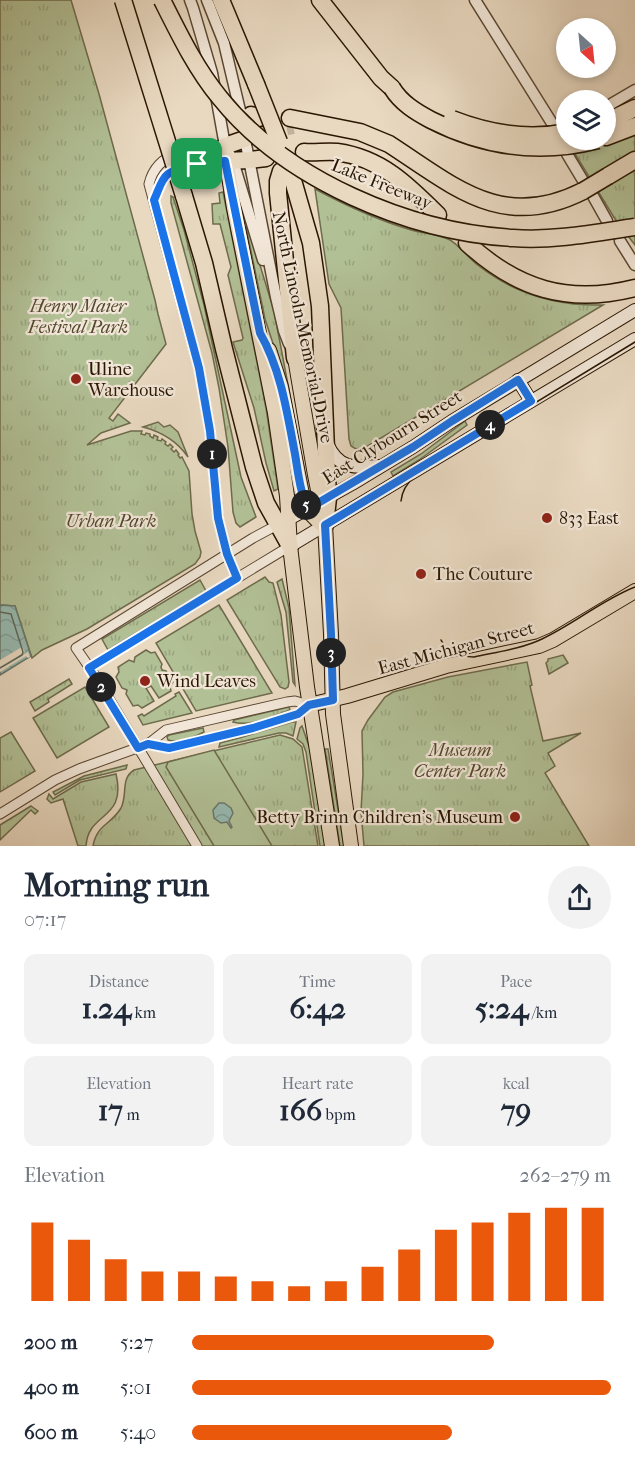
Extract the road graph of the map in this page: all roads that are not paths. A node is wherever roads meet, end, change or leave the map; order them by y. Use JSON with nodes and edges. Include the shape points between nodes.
{"nodes":[{"id":1,"x":123,"y":0,"type":"edge"},
{"id":2,"x":162,"y":0,"type":"edge"},
{"id":3,"x":190,"y":0,"type":"edge"},
{"id":4,"x":207,"y":0,"type":"edge"},
{"id":5,"x":221,"y":0,"type":"edge"},
{"id":6,"x":320,"y":0,"type":"edge"},
{"id":7,"x":475,"y":0,"type":"edge"},
{"id":8,"x":392,"y":88,"type":"junction"},
{"id":9,"x":635,"y":90,"type":"edge"},
{"id":10,"x":616,"y":101,"type":"edge"},
{"id":11,"x":635,"y":108,"type":"edge"},
{"id":12,"x":616,"y":117,"type":"edge"},
{"id":13,"x":292,"y":122,"type":"tunnel mouth"},
{"id":14,"x":556,"y":122,"type":"edge"},
{"id":15,"x":635,"y":126,"type":"edge"},
{"id":16,"x":556,"y":131,"type":"edge"},
{"id":17,"x":616,"y":133,"type":"edge"},
{"id":18,"x":245,"y":139,"type":"joint"},
{"id":19,"x":279,"y":142,"type":"dead end"},
{"id":20,"x":556,"y":146,"type":"edge"},
{"id":21,"x":306,"y":153,"type":"dead end"},
{"id":22,"x":567,"y":154,"type":"dead end"},
{"id":23,"x":240,"y":157,"type":"junction"},
{"id":24,"x":635,"y":160,"type":"edge"},
{"id":25,"x":582,"y":179,"type":"dead end"},
{"id":26,"x":592,"y":196,"type":"dead end"},
{"id":27,"x":154,"y":200,"type":"junction"},
{"id":28,"x":438,"y":215,"type":"dead end"},
{"id":29,"x":607,"y":221,"type":"dead end"},
{"id":30,"x":635,"y":227,"type":"edge"},
{"id":31,"x":620,"y":242,"type":"dead end"},
{"id":32,"x":467,"y":243,"type":"dead end"},
{"id":33,"x":635,"y":265,"type":"edge"},
{"id":34,"x":635,"y":288,"type":"edge"},
{"id":35,"x":276,"y":297,"type":"junction"},
{"id":36,"x":635,"y":310,"type":"edge"},
{"id":37,"x":260,"y":333,"type":"junction"},
{"id":38,"x":635,"y":339,"type":"edge"},
{"id":39,"x":295,"y":358,"type":"junction"},
{"id":40,"x":518,"y":380,"type":"junction"},
{"id":41,"x":531,"y":401,"type":"junction"},
{"id":42,"x":327,"y":443,"type":"junction"},
{"id":43,"x":383,"y":465,"type":"junction"},
{"id":44,"x":319,"y":503,"type":"junction"},
{"id":45,"x":283,"y":522,"type":"junction"},
{"id":46,"x":325,"y":525,"type":"junction"},
{"id":47,"x":290,"y":546,"type":"junction"},
{"id":48,"x":227,"y":554,"type":"junction"},
{"id":49,"x":237,"y":578,"type":"junction"},
{"id":50,"x":635,"y":591,"type":"edge"},
{"id":51,"x":89,"y":668,"type":"junction"},
{"id":52,"x":333,"y":700,"type":"junction"},
{"id":53,"x":309,"y":705,"type":"junction"},
{"id":54,"x":219,"y":718,"type":"junction"},
{"id":55,"x":223,"y":735,"type":"junction"},
{"id":56,"x":148,"y":744,"type":"junction"},
{"id":57,"x":138,"y":748,"type":"junction"},
{"id":58,"x":0,"y":814,"type":"edge"},
{"id":59,"x":197,"y":846,"type":"edge"},
{"id":60,"x":332,"y":846,"type":"edge"},
{"id":61,"x":351,"y":846,"type":"edge"}],
"edges":[{"from":1,"to":45,"type":"highway","bridge":true,"via":[[207,273],[254,467],[266,502]]},
{"from":2,"to":30,"type":"highway","name":"Lake Freeway","bridge":true,"via":[[220,99],[265,143],[322,183],[385,210],[487,236],[549,238]]},
{"from":3,"to":23,"type":"street","name":"North Lincoln Memorial Drive"},
{"from":4,"to":18,"type":"street","via":[[228,60]]},
{"from":5,"to":19,"type":"highway","bridge":true},
{"from":6,"to":8,"type":"highway"},
{"from":7,"to":14,"type":"street"},
{"from":8,"to":16,"type":"highway","bridge":true,"via":[[480,129],[528,135]]},
{"from":8,"to":20,"type":"highway","bridge":true,"via":[[417,113],[471,138],[500,144]]},
{"from":9,"to":10,"type":"street"},
{"from":11,"to":12,"type":"highway"},
{"from":13,"to":24,"type":"highway","bridge":true,"via":[[300,119],[376,138],[475,198],[517,208],[558,202]]},
{"from":15,"to":17,"type":"highway"},
{"from":18,"to":23,"type":"highway"},
{"from":21,"to":28,"type":"highway","via":[[336,152],[367,159],[393,174]]},
{"from":22,"to":25,"type":"street"},
{"from":23,"to":27,"type":"street","via":[[197,164],[168,174]]},
{"from":23,"to":27,"type":"street","via":[[208,146],[181,151],[165,159],[150,178]]},
{"from":23,"to":35,"type":"street","name":"North Lincoln Memorial Drive"},
{"from":23,"to":35,"type":"street"},
{"from":23,"to":37,"type":"main road","name":"North Lincoln Memorial Drive"},
{"from":26,"to":29,"type":"street"},
{"from":27,"to":48,"type":"street","via":[[199,368],[218,518]]},
{"from":31,"to":33,"type":"street"},
{"from":32,"to":34,"type":"highway","via":[[505,273],[538,287],[586,296]]},
{"from":35,"to":39,"type":"street","name":"North Lincoln Memorial Drive"},
{"from":36,"to":40,"type":"main road","name":"East Clybourn Street"},
{"from":37,"to":44,"type":"main road","via":[[277,372],[302,494]]},
{"from":37,"to":45,"type":"main road","name":"North Lincoln Memorial Drive","via":[[287,496]]},
{"from":38,"to":41,"type":"main road"},
{"from":39,"to":42,"type":"highway","via":[[278,193],[278,181],[287,174],[314,259]]},
{"from":39,"to":44,"type":"main road","name":"North Lincoln Memorial Drive"},
{"from":40,"to":41,"type":"main road"},
{"from":40,"to":43,"type":"main road","name":"East Clybourn Street"},
{"from":41,"to":46,"type":"main road"},
{"from":42,"to":43,"type":"main road","via":[[342,464]]},
{"from":42,"to":44,"type":"highway"},
{"from":43,"to":44,"type":"main road","name":"East Clybourn Street"},
{"from":44,"to":45,"type":"main road","name":"East Clybourn Street"},
{"from":44,"to":46,"type":"highway"},
{"from":45,"to":47,"type":"highway"},
{"from":45,"to":48,"type":"street","name":"East Clybourn Street"},
{"from":46,"to":47,"type":"main road"},
{"from":46,"to":52,"type":"main road"},
{"from":47,"to":49,"type":"street"},
{"from":47,"to":53,"type":"main road"},
{"from":48,"to":49,"type":"street"},
{"from":48,"to":51,"type":"street","name":"East Clybourn Street","via":[[75,648]]},
{"from":49,"to":51,"type":"street"},
{"from":50,"to":52,"type":"main road","name":"East Michigan Street","via":[[539,646],[446,666]]},
{"from":51,"to":57,"type":"street"},
{"from":52,"to":53,"type":"main road","name":"East Michigan Street"},
{"from":52,"to":61,"type":"main road"},
{"from":53,"to":54,"type":"street","name":"East Michigan Street","via":[[295,700]]},
{"from":53,"to":55,"type":"street","name":"East Michigan Street","via":[[298,714]]},
{"from":53,"to":60,"type":"main road"},
{"from":54,"to":55,"type":"street"},
{"from":54,"to":56,"type":"street","name":"East Michigan Street","via":[[166,730]]},
{"from":55,"to":56,"type":"street","name":"East Michigan Street","via":[[169,748]]},
{"from":56,"to":57,"type":"street","name":"East Michigan Street"},
{"from":57,"to":58,"type":"street","name":"East Michigan Street","via":[[79,768]]},
{"from":57,"to":59,"type":"street"}]}
